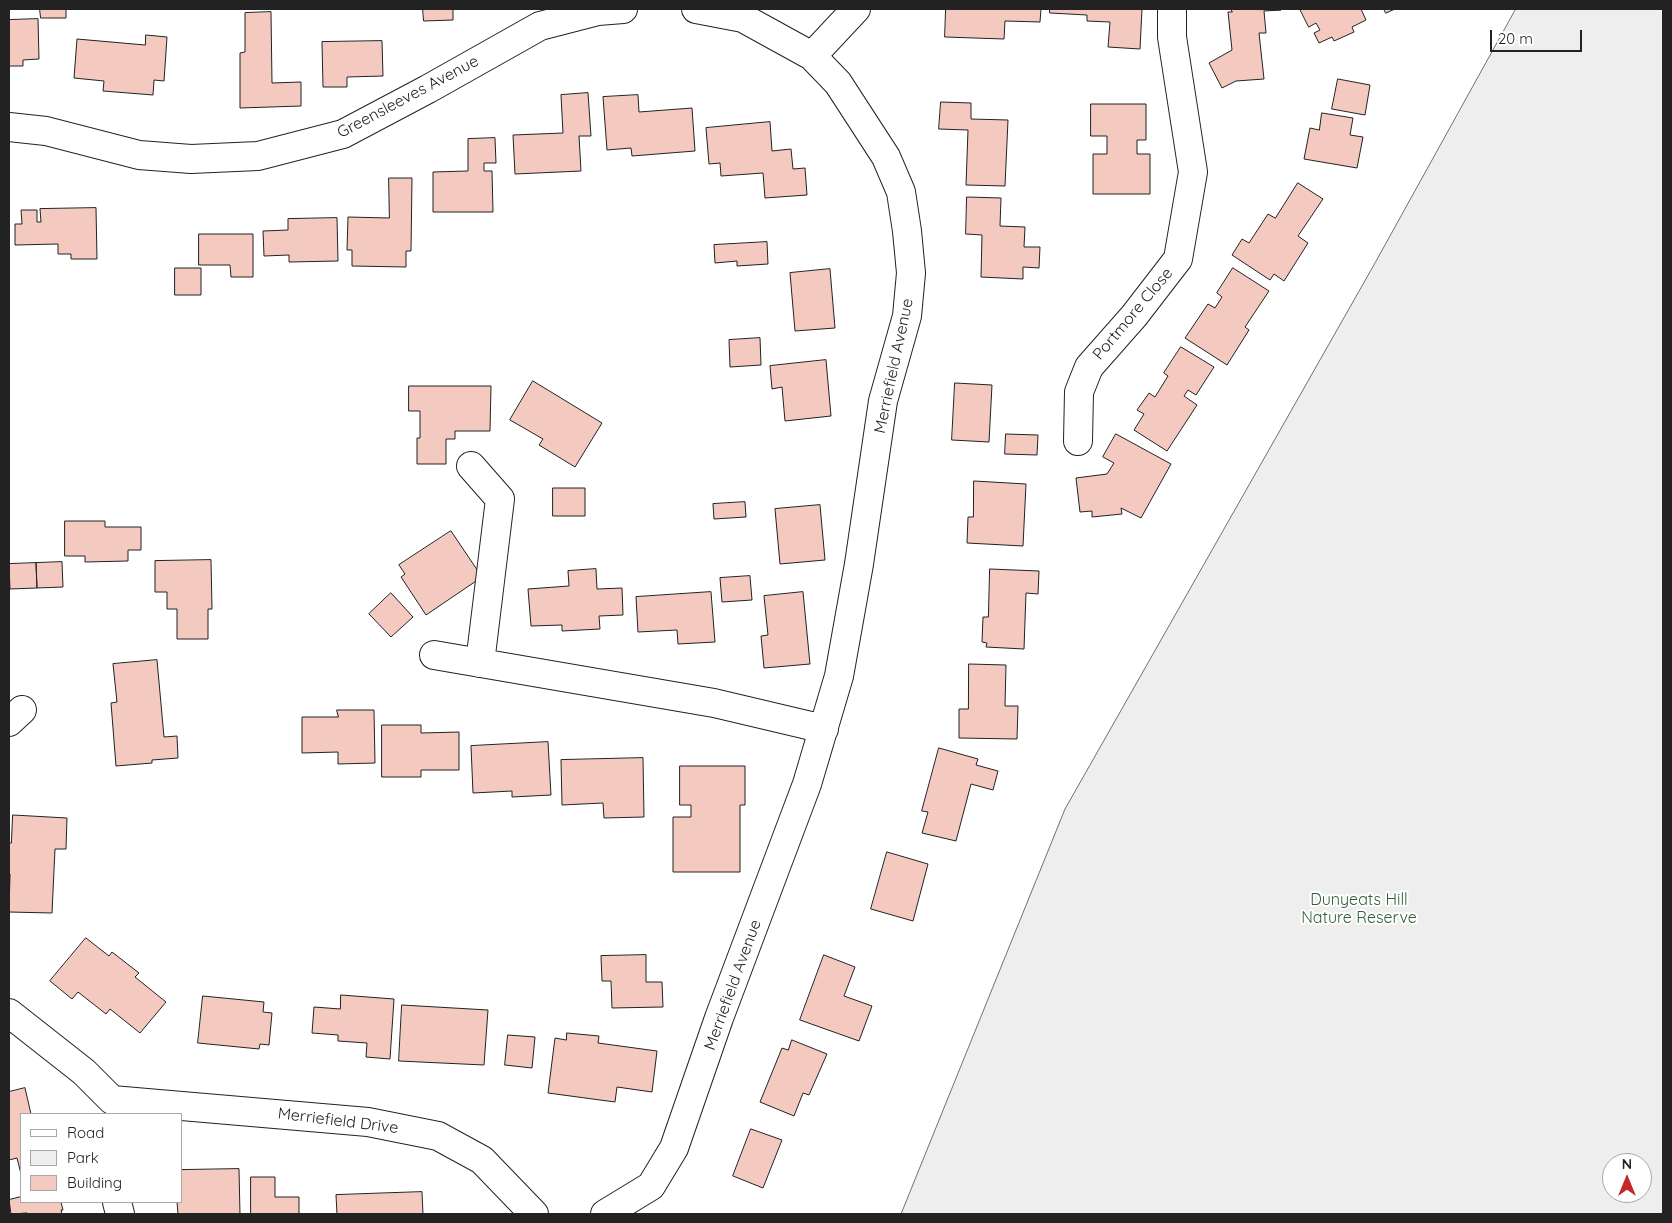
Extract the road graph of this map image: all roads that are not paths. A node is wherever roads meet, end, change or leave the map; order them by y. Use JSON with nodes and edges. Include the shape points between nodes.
{"nodes":[{"id":1,"x":623,"y":9,"type":"edge"},
{"id":2,"x":696,"y":9,"type":"edge"},
{"id":3,"x":856,"y":9,"type":"edge"},
{"id":4,"x":1172,"y":9,"type":"edge"},
{"id":5,"x":812,"y":56,"type":"junction"},
{"id":6,"x":9,"y":127,"type":"edge"},
{"id":7,"x":1078,"y":441,"type":"dead end"},
{"id":8,"x":470,"y":466,"type":"dead end"},
{"id":9,"x":434,"y":654,"type":"dead end"},
{"id":10,"x":480,"y":663,"type":"junction"},
{"id":11,"x":824,"y":729,"type":"junction"},
{"id":12,"x":9,"y":1013,"type":"edge"},
{"id":13,"x":112,"y":1107,"type":"edge"},
{"id":14,"x":534,"y":1214,"type":"edge"},
{"id":15,"x":605,"y":1214,"type":"edge"}],
"edges":[{"from":1,"to":6,"type":"street","name":"Greensleeves Avenue","via":[[598,11],[540,26],[343,134],[258,156],[191,159],[139,155],[46,131]]},
{"from":2,"to":5,"type":"street","via":[[743,18]]},
{"from":3,"to":5,"type":"street"},
{"from":4,"to":7,"type":"street","name":"Portmore Close","via":[[1172,37],[1193,172],[1178,259],[1089,367],[1079,392]]},
{"from":5,"to":11,"type":"street","name":"Merriefield Avenue","via":[[838,83],[886,157],[901,192],[911,273],[907,316],[883,401],[839,676]]},
{"from":8,"to":10,"type":"street","via":[[500,499]]},
{"from":9,"to":10,"type":"street"},
{"from":10,"to":11,"type":"street","via":[[714,703]]},
{"from":11,"to":15,"type":"street","name":"Merriefield Avenue","via":[[807,784],[674,1148],[651,1186]]},
{"from":12,"to":13,"type":"street","name":"Merriefield Drive","via":[[84,1072]]},
{"from":13,"to":14,"type":"street","name":"Merriefield Drive","via":[[368,1122],[438,1136],[482,1160]]}]}
